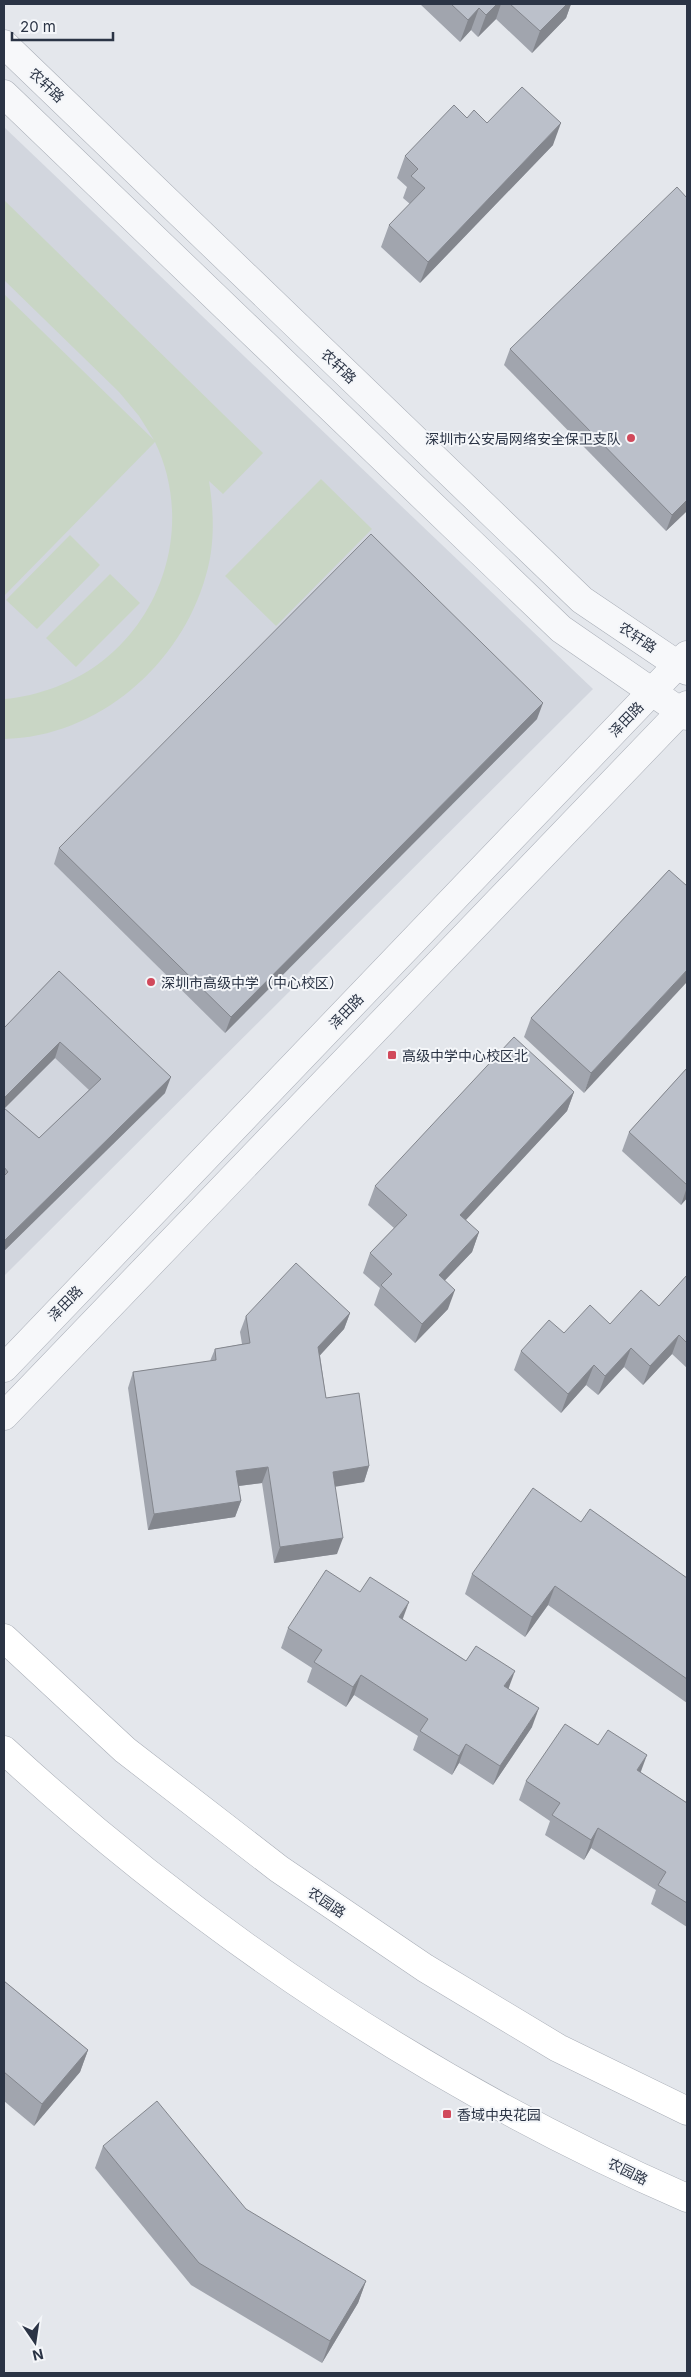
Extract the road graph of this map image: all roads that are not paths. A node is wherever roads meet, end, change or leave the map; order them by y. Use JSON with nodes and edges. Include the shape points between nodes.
{"nodes":[{"id":1,"x":4,"y":44,"type":"edge"},
{"id":2,"x":4,"y":94,"type":"edge"},
{"id":3,"x":684,"y":663,"type":"edge"},
{"id":4,"x":652,"y":692,"type":"junction"},
{"id":5,"x":685,"y":711,"type":"edge"},
{"id":6,"x":4,"y":1368,"type":"edge"},
{"id":7,"x":4,"y":1416,"type":"edge"},
{"id":8,"x":4,"y":1638,"type":"edge"},
{"id":9,"x":4,"y":1750,"type":"edge"},
{"id":10,"x":687,"y":2111,"type":"edge"},
{"id":11,"x":687,"y":2198,"type":"edge"}],
"edges":[{"from":1,"to":3,"type":"street","name":"农轩路","via":[[582,600]]},
{"from":2,"to":4,"type":"street","via":[[561,629]]},
{"from":3,"to":4,"type":"street","name":"泽田路"},
{"from":4,"to":5,"type":"street"},
{"from":4,"to":6,"type":"street","name":"泽田路"},
{"from":5,"to":7,"type":"street"},
{"from":8,"to":10,"type":"main road","name":"农园路","via":[[125,1750],[279,1869],[425,1968],[558,2048]]},
{"from":9,"to":11,"type":"main road","name":"农园路","via":[[138,1865],[237,1941],[365,2027],[496,2104]]}]}
